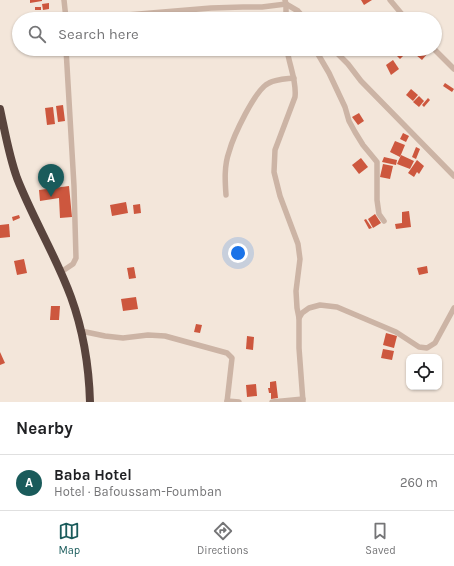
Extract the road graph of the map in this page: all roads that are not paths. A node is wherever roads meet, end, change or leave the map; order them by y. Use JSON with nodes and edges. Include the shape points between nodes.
{"nodes":[{"id":1,"x":64,"y":0,"type":"edge"},
{"id":2,"x":390,"y":0,"type":"edge"},
{"id":3,"x":286,"y":2,"type":"edge"},
{"id":4,"x":65,"y":12,"type":"edge"},
{"id":5,"x":162,"y":12,"type":"edge"},
{"id":6,"x":299,"y":12,"type":"edge"},
{"id":7,"x":400,"y":12,"type":"edge"},
{"id":8,"x":66,"y":56,"type":"edge"},
{"id":9,"x":288,"y":56,"type":"edge"},
{"id":10,"x":320,"y":56,"type":"edge"},
{"id":11,"x":340,"y":56,"type":"edge"},
{"id":12,"x":441,"y":56,"type":"edge"},
{"id":13,"x":454,"y":69,"type":"edge"},
{"id":14,"x":294,"y":78,"type":"junction"},
{"id":15,"x":0,"y":110,"type":"edge"},
{"id":16,"x":454,"y":176,"type":"edge"},
{"id":17,"x":226,"y":195,"type":"dead end"},
{"id":18,"x":384,"y":221,"type":"dead end"},
{"id":19,"x":61,"y":272,"type":"junction"},
{"id":20,"x":454,"y":308,"type":"edge"},
{"id":21,"x":299,"y":318,"type":"junction"},
{"id":22,"x":81,"y":331,"type":"junction"},
{"id":23,"x":303,"y":400,"type":"edge"},
{"id":24,"x":90,"y":402,"type":"edge"},
{"id":25,"x":227,"y":402,"type":"edge"},
{"id":26,"x":239,"y":402,"type":"edge"},
{"id":27,"x":272,"y":402,"type":"edge"}],
"edges":[{"from":1,"to":4,"type":"street"},
{"from":2,"to":7,"type":"street"},
{"from":3,"to":5,"type":"street","via":[[262,7]]},
{"from":3,"to":6,"type":"street"},
{"from":8,"to":19,"type":"street","via":[[76,258],[73,264]]},
{"from":9,"to":14,"type":"street"},
{"from":10,"to":18,"type":"street","via":[[346,107],[355,132],[377,162],[377,200],[379,214]]},
{"from":11,"to":16,"type":"street"},
{"from":12,"to":13,"type":"street"},
{"from":14,"to":17,"type":"street","via":[[268,83],[247,111],[228,153],[224,179]]},
{"from":14,"to":21,"type":"street","via":[[295,97],[276,150],[274,172],[298,244],[300,259],[296,291]]},
{"from":15,"to":19,"type":"highway","via":[[16,176]]},
{"from":19,"to":22,"type":"highway"},
{"from":20,"to":21,"type":"street","via":[[435,343],[427,348],[419,347],[396,332],[337,307],[320,305],[309,308],[302,312]]},
{"from":21,"to":23,"type":"street"},
{"from":22,"to":24,"type":"highway","via":[[90,384]]},
{"from":22,"to":25,"type":"street","via":[[123,338],[165,336],[227,353],[232,358]]},
{"from":23,"to":27,"type":"street"},
{"from":25,"to":26,"type":"street"}]}
